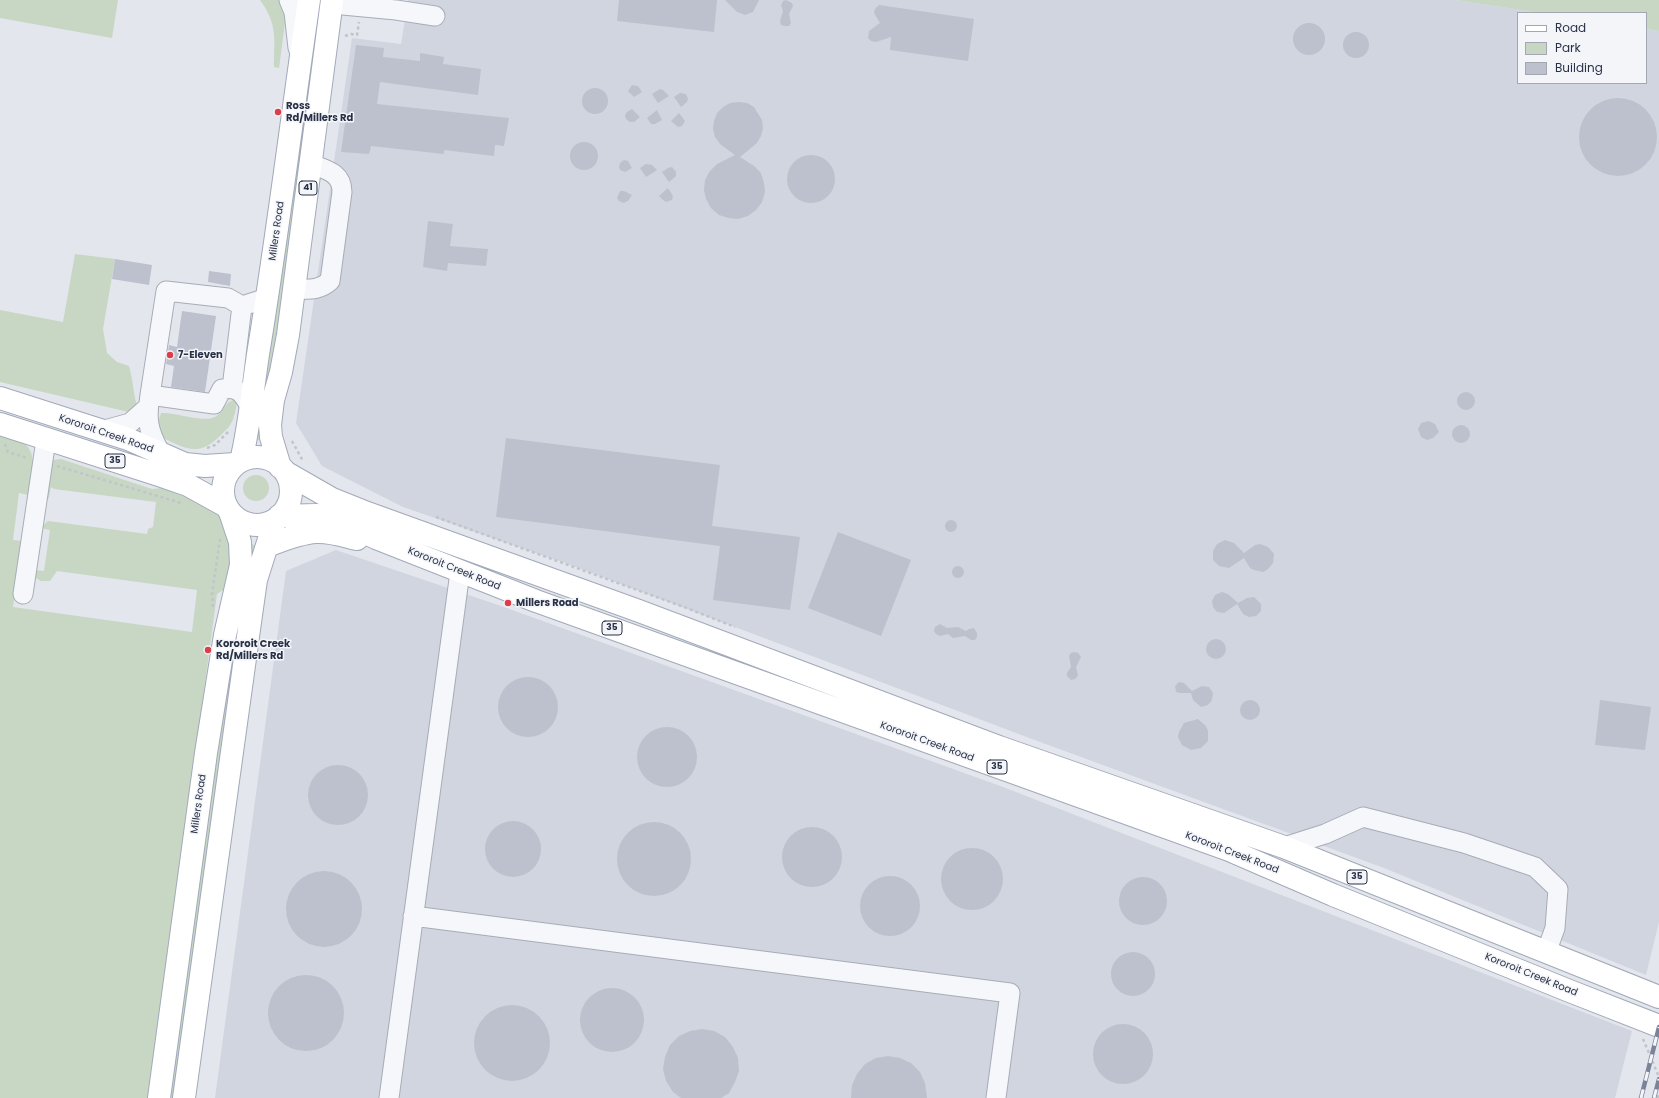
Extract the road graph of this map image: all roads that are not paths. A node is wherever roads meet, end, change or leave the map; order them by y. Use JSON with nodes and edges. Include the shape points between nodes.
{"nodes":[{"id":1,"x":289,"y":0,"type":"edge"},
{"id":2,"x":308,"y":0,"type":"edge"},
{"id":3,"x":332,"y":2,"type":"edge"},
{"id":4,"x":397,"y":5,"type":"edge"},
{"id":5,"x":435,"y":16,"type":"dead end"},
{"id":6,"x":300,"y":60,"type":"junction"},
{"id":7,"x":311,"y":164,"type":"junction"},
{"id":8,"x":295,"y":289,"type":"junction"},
{"id":9,"x":267,"y":298,"type":"junction"},
{"id":10,"x":242,"y":306,"type":"junction"},
{"id":11,"x":232,"y":388,"type":"junction"},
{"id":12,"x":0,"y":398,"type":"edge"},
{"id":13,"x":149,"y":401,"type":"junction"},
{"id":14,"x":251,"y":408,"type":"junction"},
{"id":15,"x":101,"y":431,"type":"junction"},
{"id":16,"x":2,"y":433,"type":"edge"},
{"id":17,"x":46,"y":440,"type":"junction"},
{"id":18,"x":160,"y":452,"type":"junction"},
{"id":19,"x":238,"y":463,"type":"junction"},
{"id":20,"x":283,"y":470,"type":"junction"},
{"id":21,"x":228,"y":509,"type":"junction"},
{"id":22,"x":277,"y":518,"type":"junction"},
{"id":23,"x":453,"y":544,"type":"junction"},
{"id":24,"x":267,"y":546,"type":"junction"},
{"id":25,"x":400,"y":547,"type":"junction"},
{"id":26,"x":460,"y":572,"type":"junction"},
{"id":27,"x":23,"y":594,"type":"dead end"},
{"id":28,"x":774,"y":661,"type":"junction"},
{"id":29,"x":765,"y":683,"type":"junction"},
{"id":30,"x":1284,"y":848,"type":"junction"},
{"id":31,"x":413,"y":916,"type":"junction"},
{"id":32,"x":1546,"y":953,"type":"junction"},
{"id":33,"x":1577,"y":965,"type":"junction"},
{"id":34,"x":1537,"y":978,"type":"junction"},
{"id":35,"x":1567,"y":990,"type":"junction"},
{"id":36,"x":1659,"y":997,"type":"edge"},
{"id":37,"x":1654,"y":1024,"type":"edge"},
{"id":38,"x":159,"y":1098,"type":"edge"},
{"id":39,"x":184,"y":1098,"type":"edge"},
{"id":40,"x":389,"y":1098,"type":"edge"},
{"id":41,"x":996,"y":1098,"type":"edge"}],
"edges":[{"from":1,"to":6,"type":"street","via":[[294,12]]},
{"from":2,"to":6,"type":"main road","name":"Millers Road","number":"41"},
{"from":3,"to":4,"type":"street"},
{"from":3,"to":7,"type":"main road","number":"41"},
{"from":4,"to":5,"type":"street"},
{"from":6,"to":9,"type":"main road","name":"Millers Road","number":"41"},
{"from":7,"to":8,"type":"main road","number":"41"},
{"from":7,"to":8,"type":"street","via":[[338,177],[342,192],[330,282],[315,289]]},
{"from":8,"to":20,"type":"main road","number":"41","via":[[270,425],[271,437]]},
{"from":9,"to":10,"type":"street"},
{"from":9,"to":14,"type":"main road","name":"Millers Road","number":"41"},
{"from":10,"to":11,"type":"street"},
{"from":10,"to":13,"type":"street","via":[[228,298],[166,291]]},
{"from":11,"to":13,"type":"street","via":[[222,389],[214,404]]},
{"from":11,"to":14,"type":"street","via":[[240,391]]},
{"from":12,"to":15,"type":"main road","name":"Kororoit Creek Road","number":"35"},
{"from":13,"to":15,"type":"street","via":[[130,422]]},
{"from":13,"to":18,"type":"street","via":[[147,422]]},
{"from":14,"to":19,"type":"main road","name":"Millers Road","number":"41","via":[[247,434]]},
{"from":15,"to":18,"type":"main road","name":"Kororoit Creek Road","number":"35"},
{"from":16,"to":17,"type":"main road","number":"35"},
{"from":17,"to":21,"type":"main road","number":"35","via":[[180,482]]},
{"from":17,"to":27,"type":"street","via":[[38,461]]},
{"from":18,"to":19,"type":"main road","name":"Kororoit Creek Road","number":"35","via":[[185,464],[196,466]]},
{"from":19,"to":20,"type":"main road","number":"35","via":[[262,457]]},
{"from":19,"to":21,"type":"main road","via":[[228,472],[224,482],[223,494]]},
{"from":20,"to":22,"type":"main road","via":[[290,484],[290,496],[287,507]]},
{"from":20,"to":23,"type":"main road","name":"Kororoit Creek Road","number":"35","via":[[332,499]]},
{"from":21,"to":22,"type":"main road","number":"35","via":[[238,519],[256,525]]},
{"from":21,"to":38,"type":"main road","name":"Millers Road","via":[[240,542],[241,565],[225,635],[212,713]]},
{"from":22,"to":24,"type":"main road"},
{"from":22,"to":25,"type":"main road","name":"Kororoit Creek Road","number":"35","via":[[316,515],[331,517]]},
{"from":23,"to":26,"type":"main road"},
{"from":23,"to":28,"type":"main road","name":"Kororoit Creek Road","number":"35"},
{"from":24,"to":25,"type":"main road","via":[[296,535],[318,532]]},
{"from":24,"to":39,"type":"main road","via":[[256,580]]},
{"from":25,"to":26,"type":"main road","name":"Kororoit Creek Road","number":"35"},
{"from":26,"to":29,"type":"main road","name":"Kororoit Creek Road","number":"35"},
{"from":26,"to":31,"type":"street"},
{"from":28,"to":29,"type":"main road"},
{"from":28,"to":30,"type":"main road","name":"Kororoit Creek Road","number":"35","via":[[999,747]]},
{"from":29,"to":34,"type":"main road","name":"Kororoit Creek Road","number":"35","via":[[1230,850]]},
{"from":30,"to":32,"type":"main road","name":"Kororoit Creek Road","number":"35"},
{"from":30,"to":32,"type":"street","via":[[1363,817],[1464,843],[1535,867],[1558,889],[1555,928]]},
{"from":31,"to":40,"type":"street"},
{"from":31,"to":41,"type":"street","via":[[1010,993]]},
{"from":32,"to":33,"type":"main road","name":"Kororoit Creek Road","number":"35"},
{"from":32,"to":34,"type":"main road"},
{"from":33,"to":35,"type":"main road"},
{"from":33,"to":36,"type":"main road","name":"Kororoit Creek Road","number":"35"},
{"from":34,"to":35,"type":"main road","name":"Kororoit Creek Road","number":"35"},
{"from":35,"to":37,"type":"main road","name":"Kororoit Creek Road","number":"35"}]}
